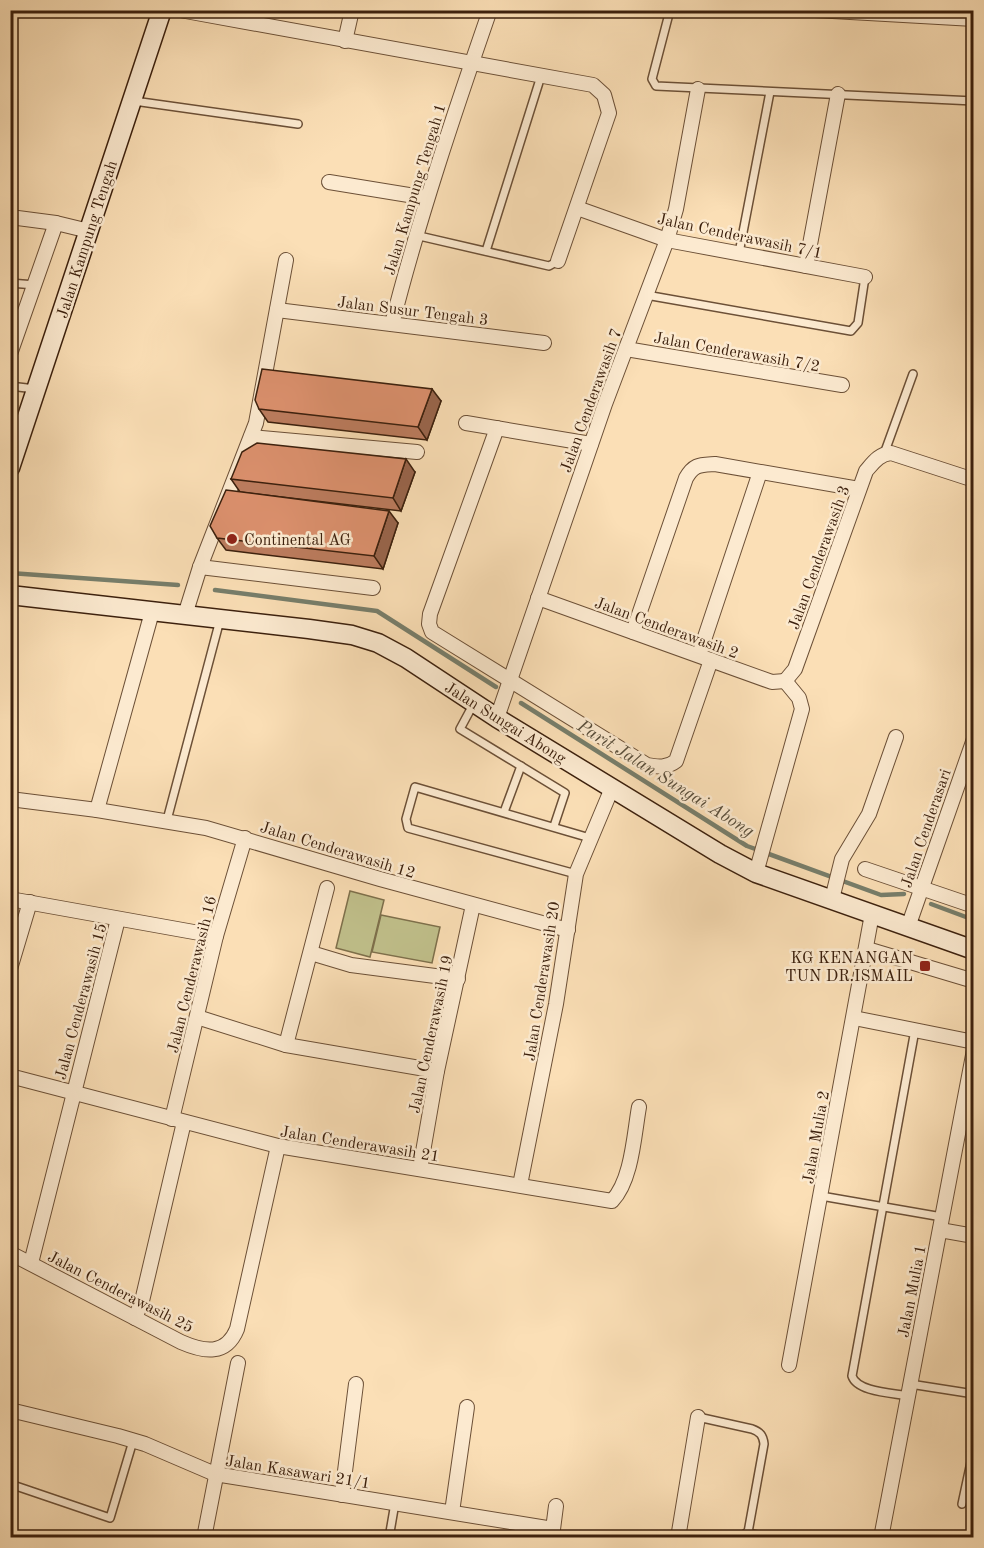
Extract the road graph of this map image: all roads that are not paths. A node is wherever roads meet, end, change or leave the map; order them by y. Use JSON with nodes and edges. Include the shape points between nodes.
{"nodes":[{"id":1,"x":162,"y":10,"type":"edge"},
{"id":2,"x":180,"y":10,"type":"edge"},
{"id":3,"x":352,"y":10,"type":"edge"},
{"id":4,"x":490,"y":10,"type":"edge"},
{"id":5,"x":669,"y":10,"type":"edge"},
{"id":6,"x":815,"y":10,"type":"edge"},
{"id":7,"x":198,"y":12,"type":"edge"},
{"id":8,"x":918,"y":13,"type":"edge"},
{"id":9,"x":974,"y":19,"type":"edge"},
{"id":10,"x":345,"y":41,"type":"junction"},
{"id":11,"x":472,"y":64,"type":"junction"},
{"id":12,"x":541,"y":76,"type":"junction"},
{"id":13,"x":698,"y":89,"type":"junction"},
{"id":14,"x":770,"y":92,"type":"junction"},
{"id":15,"x":838,"y":94,"type":"junction"},
{"id":16,"x":974,"y":100,"type":"edge"},
{"id":17,"x":131,"y":101,"type":"junction"},
{"id":18,"x":298,"y":124,"type":"dead end"},
{"id":19,"x":329,"y":182,"type":"dead end"},
{"id":20,"x":427,"y":198,"type":"junction"},
{"id":21,"x":577,"y":208,"type":"junction"},
{"id":22,"x":10,"y":217,"type":"edge"},
{"id":23,"x":56,"y":223,"type":"junction"},
{"id":24,"x":89,"y":231,"type":"junction"},
{"id":25,"x":415,"y":235,"type":"junction"},
{"id":26,"x":667,"y":240,"type":"junction"},
{"id":27,"x":486,"y":251,"type":"junction"},
{"id":28,"x":739,"y":253,"type":"junction"},
{"id":29,"x":286,"y":260,"type":"dead end"},
{"id":30,"x":558,"y":261,"type":"joint"},
{"id":31,"x":806,"y":266,"type":"junction"},
{"id":32,"x":865,"y":277,"type":"joint"},
{"id":33,"x":10,"y":283,"type":"edge"},
{"id":34,"x":34,"y":285,"type":"junction"},
{"id":35,"x":646,"y":295,"type":"junction"},
{"id":36,"x":277,"y":310,"type":"junction"},
{"id":37,"x":392,"y":324,"type":"junction"},
{"id":38,"x":544,"y":343,"type":"dead end"},
{"id":39,"x":626,"y":349,"type":"junction"},
{"id":40,"x":10,"y":354,"type":"edge"},
{"id":41,"x":913,"y":374,"type":"dead end"},
{"id":42,"x":842,"y":385,"type":"dead end"},
{"id":43,"x":10,"y":386,"type":"edge"},
{"id":44,"x":36,"y":389,"type":"junction"},
{"id":45,"x":466,"y":423,"type":"dead end"},
{"id":46,"x":497,"y":428,"type":"junction"},
{"id":47,"x":251,"y":437,"type":"junction"},
{"id":48,"x":591,"y":444,"type":"junction"},
{"id":49,"x":417,"y":452,"type":"dead end"},
{"id":50,"x":887,"y":454,"type":"junction"},
{"id":51,"x":10,"y":468,"type":"edge"},
{"id":52,"x":760,"y":472,"type":"junction"},
{"id":53,"x":974,"y":480,"type":"edge"},
{"id":54,"x":860,"y":489,"type":"junction"},
{"id":55,"x":201,"y":567,"type":"junction"},
{"id":56,"x":373,"y":588,"type":"dead end"},
{"id":57,"x":538,"y":598,"type":"junction"},
{"id":58,"x":12,"y":600,"type":"edge"},
{"id":59,"x":152,"y":612,"type":"junction"},
{"id":60,"x":185,"y":615,"type":"junction"},
{"id":61,"x":221,"y":617,"type":"junction"},
{"id":62,"x":633,"y":632,"type":"junction"},
{"id":63,"x":705,"y":658,"type":"junction"},
{"id":64,"x":510,"y":680,"type":"junction"},
{"id":65,"x":785,"y":681,"type":"junction"},
{"id":66,"x":474,"y":703,"type":"junction"},
{"id":67,"x":497,"y":718,"type":"junction"},
{"id":68,"x":896,"y":737,"type":"dead end"},
{"id":69,"x":974,"y":739,"type":"edge"},
{"id":70,"x":521,"y":766,"type":"junction"},
{"id":71,"x":612,"y":788,"type":"junction"},
{"id":72,"x":10,"y":799,"type":"edge"},
{"id":73,"x":97,"y":810,"type":"junction"},
{"id":74,"x":504,"y":812,"type":"junction"},
{"id":75,"x":167,"y":820,"type":"junction"},
{"id":76,"x":554,"y":826,"type":"junction"},
{"id":77,"x":245,"y":838,"type":"junction"},
{"id":78,"x":590,"y":838,"type":"junction"},
{"id":79,"x":865,"y":869,"type":"dead end"},
{"id":80,"x":756,"y":873,"type":"junction"},
{"id":81,"x":576,"y":874,"type":"junction"},
{"id":82,"x":327,"y":888,"type":"dead end"},
{"id":83,"x":921,"y":889,"type":"junction"},
{"id":84,"x":10,"y":899,"type":"edge"},
{"id":85,"x":832,"y":899,"type":"junction"},
{"id":86,"x":30,"y":902,"type":"junction"},
{"id":87,"x":473,"y":905,"type":"junction"},
{"id":88,"x":974,"y":906,"type":"edge"},
{"id":89,"x":872,"y":914,"type":"junction"},
{"id":90,"x":118,"y":918,"type":"junction"},
{"id":91,"x":908,"y":927,"type":"junction"},
{"id":92,"x":568,"y":930,"type":"junction"},
{"id":93,"x":216,"y":936,"type":"junction"},
{"id":94,"x":867,"y":949,"type":"junction"},
{"id":95,"x":974,"y":950,"type":"edge"},
{"id":96,"x":311,"y":953,"type":"junction"},
{"id":97,"x":10,"y":969,"type":"edge"},
{"id":98,"x":458,"y":979,"type":"junction"},
{"id":99,"x":974,"y":981,"type":"edge"},
{"id":100,"x":197,"y":1017,"type":"junction"},
{"id":101,"x":854,"y":1018,"type":"junction"},
{"id":102,"x":915,"y":1030,"type":"junction"},
{"id":103,"x":974,"y":1042,"type":"edge"},
{"id":104,"x":286,"y":1045,"type":"junction"},
{"id":105,"x":974,"y":1050,"type":"edge"},
{"id":106,"x":437,"y":1071,"type":"junction"},
{"id":107,"x":10,"y":1076,"type":"edge"},
{"id":108,"x":73,"y":1093,"type":"junction"},
{"id":109,"x":639,"y":1107,"type":"dead end"},
{"id":110,"x":178,"y":1120,"type":"junction"},
{"id":111,"x":278,"y":1146,"type":"junction"},
{"id":112,"x":420,"y":1169,"type":"junction"},
{"id":113,"x":520,"y":1185,"type":"junction"},
{"id":114,"x":821,"y":1196,"type":"junction"},
{"id":115,"x":883,"y":1206,"type":"junction"},
{"id":116,"x":941,"y":1223,"type":"junction"},
{"id":117,"x":974,"y":1236,"type":"edge"},
{"id":118,"x":10,"y":1253,"type":"edge"},
{"id":119,"x":31,"y":1263,"type":"junction"},
{"id":120,"x":135,"y":1318,"type":"junction"},
{"id":121,"x":238,"y":1363,"type":"dead end"},
{"id":122,"x":789,"y":1365,"type":"dead end"},
{"id":123,"x":356,"y":1384,"type":"dead end"},
{"id":124,"x":909,"y":1390,"type":"junction"},
{"id":125,"x":974,"y":1394,"type":"edge"},
{"id":126,"x":467,"y":1407,"type":"dead end"},
{"id":127,"x":10,"y":1410,"type":"edge"},
{"id":128,"x":698,"y":1417,"type":"joint"},
{"id":129,"x":134,"y":1441,"type":"junction"},
{"id":130,"x":974,"y":1448,"type":"edge"},
{"id":131,"x":215,"y":1474,"type":"junction"},
{"id":132,"x":10,"y":1484,"type":"edge"},
{"id":133,"x":342,"y":1495,"type":"junction"},
{"id":134,"x":395,"y":1503,"type":"junction"},
{"id":135,"x":962,"y":1504,"type":"dead end"},
{"id":136,"x":556,"y":1506,"type":"dead end"},
{"id":137,"x":452,"y":1512,"type":"junction"},
{"id":138,"x":553,"y":1533,"type":"edge"},
{"id":139,"x":206,"y":1537,"type":"edge"},
{"id":140,"x":750,"y":1537,"type":"edge"},
{"id":141,"x":388,"y":1538,"type":"edge"},
{"id":142,"x":678,"y":1538,"type":"edge"},
{"id":143,"x":881,"y":1538,"type":"edge"}],
"edges":[{"from":1,"to":17,"type":"street","name":"Jalan Kampung Tengah"},
{"from":2,"to":7,"type":"street"},
{"from":3,"to":10,"type":"street"},
{"from":4,"to":11,"type":"street","name":"Jalan Kampung Tengah 1"},
{"from":5,"to":13,"type":"lane","via":[[653,83],[659,87]]},
{"from":6,"to":8,"type":"street"},
{"from":7,"to":10,"type":"street"},
{"from":8,"to":9,"type":"street"},
{"from":10,"to":11,"type":"street"},
{"from":11,"to":12,"type":"street"},
{"from":11,"to":20,"type":"street","name":"Jalan Kampung Tengah 1"},
{"from":12,"to":21,"type":"street","via":[[593,85],[604,96],[609,113]]},
{"from":12,"to":27,"type":"lane"},
{"from":13,"to":14,"type":"lane"},
{"from":13,"to":26,"type":"street","name":"Jalan Cenderawasih 7"},
{"from":14,"to":15,"type":"lane"},
{"from":14,"to":28,"type":"lane"},
{"from":15,"to":16,"type":"lane"},
{"from":15,"to":31,"type":"street"},
{"from":17,"to":18,"type":"lane"},
{"from":17,"to":24,"type":"street","name":"Jalan Kampung Tengah"},
{"from":19,"to":20,"type":"street"},
{"from":20,"to":25,"type":"street","name":"Jalan Kampung Tengah 1"},
{"from":21,"to":26,"type":"street","name":"Jalan Cenderawasih 7/1"},
{"from":21,"to":30,"type":"street"},
{"from":22,"to":23,"type":"street"},
{"from":23,"to":24,"type":"street"},
{"from":23,"to":34,"type":"street"},
{"from":24,"to":44,"type":"street","name":"Jalan Kampung Tengah"},
{"from":25,"to":27,"type":"lane"},
{"from":25,"to":37,"type":"street","name":"Jalan Kampung Tengah 1"},
{"from":26,"to":28,"type":"street","name":"Jalan Cenderawasih 7/1"},
{"from":26,"to":35,"type":"street","name":"Jalan Cenderawasih 7"},
{"from":27,"to":30,"type":"lane","via":[[549,266]]},
{"from":28,"to":31,"type":"street","name":"Jalan Cenderawasih 7/1"},
{"from":29,"to":36,"type":"street"},
{"from":31,"to":32,"type":"street","name":"Jalan Cenderawasih 7/1"},
{"from":32,"to":35,"type":"lane","via":[[858,323],[851,331]]},
{"from":33,"to":34,"type":"lane"},
{"from":34,"to":40,"type":"street"},
{"from":35,"to":39,"type":"street","name":"Jalan Cenderawasih 7"},
{"from":36,"to":37,"type":"street","name":"Jalan Susur Tengah 3"},
{"from":36,"to":47,"type":"street"},
{"from":37,"to":38,"type":"street","name":"Jalan Susur Tengah 3"},
{"from":39,"to":42,"type":"street","name":"Jalan Cenderawasih 7/2"},
{"from":39,"to":48,"type":"street","name":"Jalan Cenderawasih 7"},
{"from":41,"to":50,"type":"lane"},
{"from":43,"to":44,"type":"lane"},
{"from":44,"to":51,"type":"street","name":"Jalan Kampung Tengah"},
{"from":45,"to":46,"type":"street"},
{"from":46,"to":48,"type":"street"},
{"from":46,"to":64,"type":"street","via":[[429,614],[429,624],[439,638]]},
{"from":47,"to":49,"type":"street"},
{"from":47,"to":55,"type":"street"},
{"from":48,"to":57,"type":"street","name":"Jalan Cenderawasih 7"},
{"from":50,"to":53,"type":"street"},
{"from":50,"to":54,"type":"street","name":"Jalan Cenderawasih 3","via":[[866,471]]},
{"from":52,"to":54,"type":"street"},
{"from":52,"to":62,"type":"street","via":[[715,464],[692,468]]},
{"from":52,"to":63,"type":"street"},
{"from":54,"to":65,"type":"street","name":"Jalan Cenderawasih 3","via":[[795,669]]},
{"from":55,"to":56,"type":"street"},
{"from":55,"to":60,"type":"street"},
{"from":57,"to":62,"type":"street","name":"Jalan Cenderawasih 2"},
{"from":57,"to":64,"type":"street","name":"Jalan Cenderawasih 7"},
{"from":58,"to":59,"type":"street","name":"Jalan Sungai Abong"},
{"from":59,"to":60,"type":"street","name":"Jalan Sungai Abong"},
{"from":59,"to":73,"type":"street"},
{"from":60,"to":61,"type":"street","name":"Jalan Sungai Abong"},
{"from":61,"to":66,"type":"street","name":"Jalan Sungai Abong","via":[[352,635],[378,643]]},
{"from":61,"to":75,"type":"lane"},
{"from":62,"to":63,"type":"street","name":"Jalan Cenderawasih 2"},
{"from":63,"to":64,"type":"street","via":[[676,761],[670,766],[647,765]]},
{"from":63,"to":65,"type":"street","name":"Jalan Cenderawasih 2","via":[[772,682]]},
{"from":64,"to":67,"type":"street","name":"Jalan Cenderawasih 7"},
{"from":65,"to":80,"type":"street","via":[[799,698],[802,709]]},
{"from":66,"to":67,"type":"street","name":"Jalan Sungai Abong"},
{"from":66,"to":70,"type":"lane","via":[[460,729]]},
{"from":67,"to":71,"type":"street","name":"Jalan Sungai Abong"},
{"from":68,"to":85,"type":"street","via":[[869,814],[842,859]]},
{"from":69,"to":83,"type":"street","name":"Jalan Cenderasari"},
{"from":70,"to":74,"type":"lane"},
{"from":70,"to":76,"type":"lane","via":[[565,793]]},
{"from":71,"to":78,"type":"street","name":"Jalan Cenderawasih 20"},
{"from":71,"to":80,"type":"street","name":"Jalan Sungai Abong"},
{"from":72,"to":73,"type":"street","name":"Jalan Cenderawasih 12"},
{"from":73,"to":75,"type":"street","name":"Jalan Cenderawasih 12"},
{"from":74,"to":76,"type":"lane"},
{"from":74,"to":81,"type":"lane","via":[[415,787],[406,824],[408,828]]},
{"from":75,"to":77,"type":"street","name":"Jalan Cenderawasih 12"},
{"from":76,"to":78,"type":"lane"},
{"from":77,"to":87,"type":"street","name":"Jalan Cenderawasih 12"},
{"from":77,"to":93,"type":"street","name":"Jalan Cenderawasih 16"},
{"from":78,"to":81,"type":"street","name":"Jalan Cenderawasih 20"},
{"from":79,"to":83,"type":"street"},
{"from":80,"to":85,"type":"street","name":"Jalan Sungai Abong"},
{"from":81,"to":92,"type":"street","name":"Jalan Cenderawasih 20"},
{"from":82,"to":96,"type":"street"},
{"from":83,"to":88,"type":"street"},
{"from":83,"to":91,"type":"street","name":"Jalan Cenderasari"},
{"from":84,"to":86,"type":"street"},
{"from":85,"to":89,"type":"street","name":"Jalan Sungai Abong"},
{"from":86,"to":90,"type":"street"},
{"from":86,"to":97,"type":"street"},
{"from":87,"to":92,"type":"street","name":"Jalan Cenderawasih 12"},
{"from":87,"to":98,"type":"street","name":"Jalan Cenderawasih 19"},
{"from":89,"to":91,"type":"street","name":"Jalan Sungai Abong"},
{"from":89,"to":94,"type":"street","name":"Jalan Mulia 2"},
{"from":90,"to":93,"type":"street"},
{"from":90,"to":108,"type":"street","name":"Jalan Cenderawasih 15"},
{"from":91,"to":95,"type":"street","name":"Jalan Sungai Abong"},
{"from":92,"to":113,"type":"street","name":"Jalan Cenderawasih 20"},
{"from":93,"to":100,"type":"street","name":"Jalan Cenderawasih 16"},
{"from":94,"to":99,"type":"street"},
{"from":94,"to":101,"type":"street","name":"Jalan Mulia 2"},
{"from":96,"to":98,"type":"street","via":[[351,965]]},
{"from":96,"to":104,"type":"street"},
{"from":98,"to":106,"type":"street","name":"Jalan Cenderawasih 19"},
{"from":100,"to":104,"type":"street"},
{"from":100,"to":110,"type":"street","name":"Jalan Cenderawasih 16"},
{"from":101,"to":102,"type":"street"},
{"from":101,"to":114,"type":"street","name":"Jalan Mulia 2"},
{"from":102,"to":103,"type":"street"},
{"from":102,"to":115,"type":"lane"},
{"from":104,"to":106,"type":"street"},
{"from":105,"to":116,"type":"street","name":"Jalan Mulia 1"},
{"from":106,"to":112,"type":"street","name":"Jalan Cenderawasih 19"},
{"from":107,"to":108,"type":"street","name":"Jalan Cenderawasih 21"},
{"from":108,"to":110,"type":"street","name":"Jalan Cenderawasih 21"},
{"from":108,"to":119,"type":"street","name":"Jalan Cenderawasih 15"},
{"from":109,"to":113,"type":"street","name":"Jalan Cenderawasih 21","via":[[626,1179],[612,1201]]},
{"from":110,"to":111,"type":"street","name":"Jalan Cenderawasih 21"},
{"from":110,"to":120,"type":"street","name":"Jalan Cenderawasih 16","via":[[142,1301]]},
{"from":111,"to":112,"type":"street","name":"Jalan Cenderawasih 21"},
{"from":111,"to":120,"type":"street","name":"Jalan Cenderawasih 25","via":[[233,1339],[220,1348],[203,1350]]},
{"from":112,"to":113,"type":"street","name":"Jalan Cenderawasih 21"},
{"from":114,"to":115,"type":"lane"},
{"from":114,"to":122,"type":"street","name":"Jalan Mulia 2"},
{"from":115,"to":116,"type":"lane"},
{"from":115,"to":124,"type":"lane","via":[[852,1376],[860,1387]]},
{"from":116,"to":117,"type":"street"},
{"from":116,"to":124,"type":"street","name":"Jalan Mulia 1"},
{"from":118,"to":119,"type":"street","name":"Jalan Cenderawasih 25"},
{"from":119,"to":120,"type":"street","name":"Jalan Cenderawasih 25"},
{"from":121,"to":131,"type":"street"},
{"from":123,"to":133,"type":"street"},
{"from":124,"to":125,"type":"lane"},
{"from":124,"to":143,"type":"street","name":"Jalan Mulia 1"},
{"from":126,"to":137,"type":"street"},
{"from":127,"to":129,"type":"street","name":"Jalan Kasawari 21/1"},
{"from":128,"to":140,"type":"lane","via":[[759,1431],[763,1437]]},
{"from":128,"to":142,"type":"street"},
{"from":129,"to":131,"type":"street","name":"Jalan Kasawari 21/1"},
{"from":129,"to":132,"type":"lane","via":[[110,1518]]},
{"from":130,"to":135,"type":"lane"},
{"from":131,"to":133,"type":"street","name":"Jalan Kasawari 21/1"},
{"from":131,"to":139,"type":"street"},
{"from":133,"to":134,"type":"street","name":"Jalan Kasawari 21/1"},
{"from":134,"to":137,"type":"street","name":"Jalan Kasawari 21/1"},
{"from":134,"to":141,"type":"lane"},
{"from":136,"to":138,"type":"street"},
{"from":137,"to":138,"type":"street","name":"Jalan Kasawari 21/1"}]}
